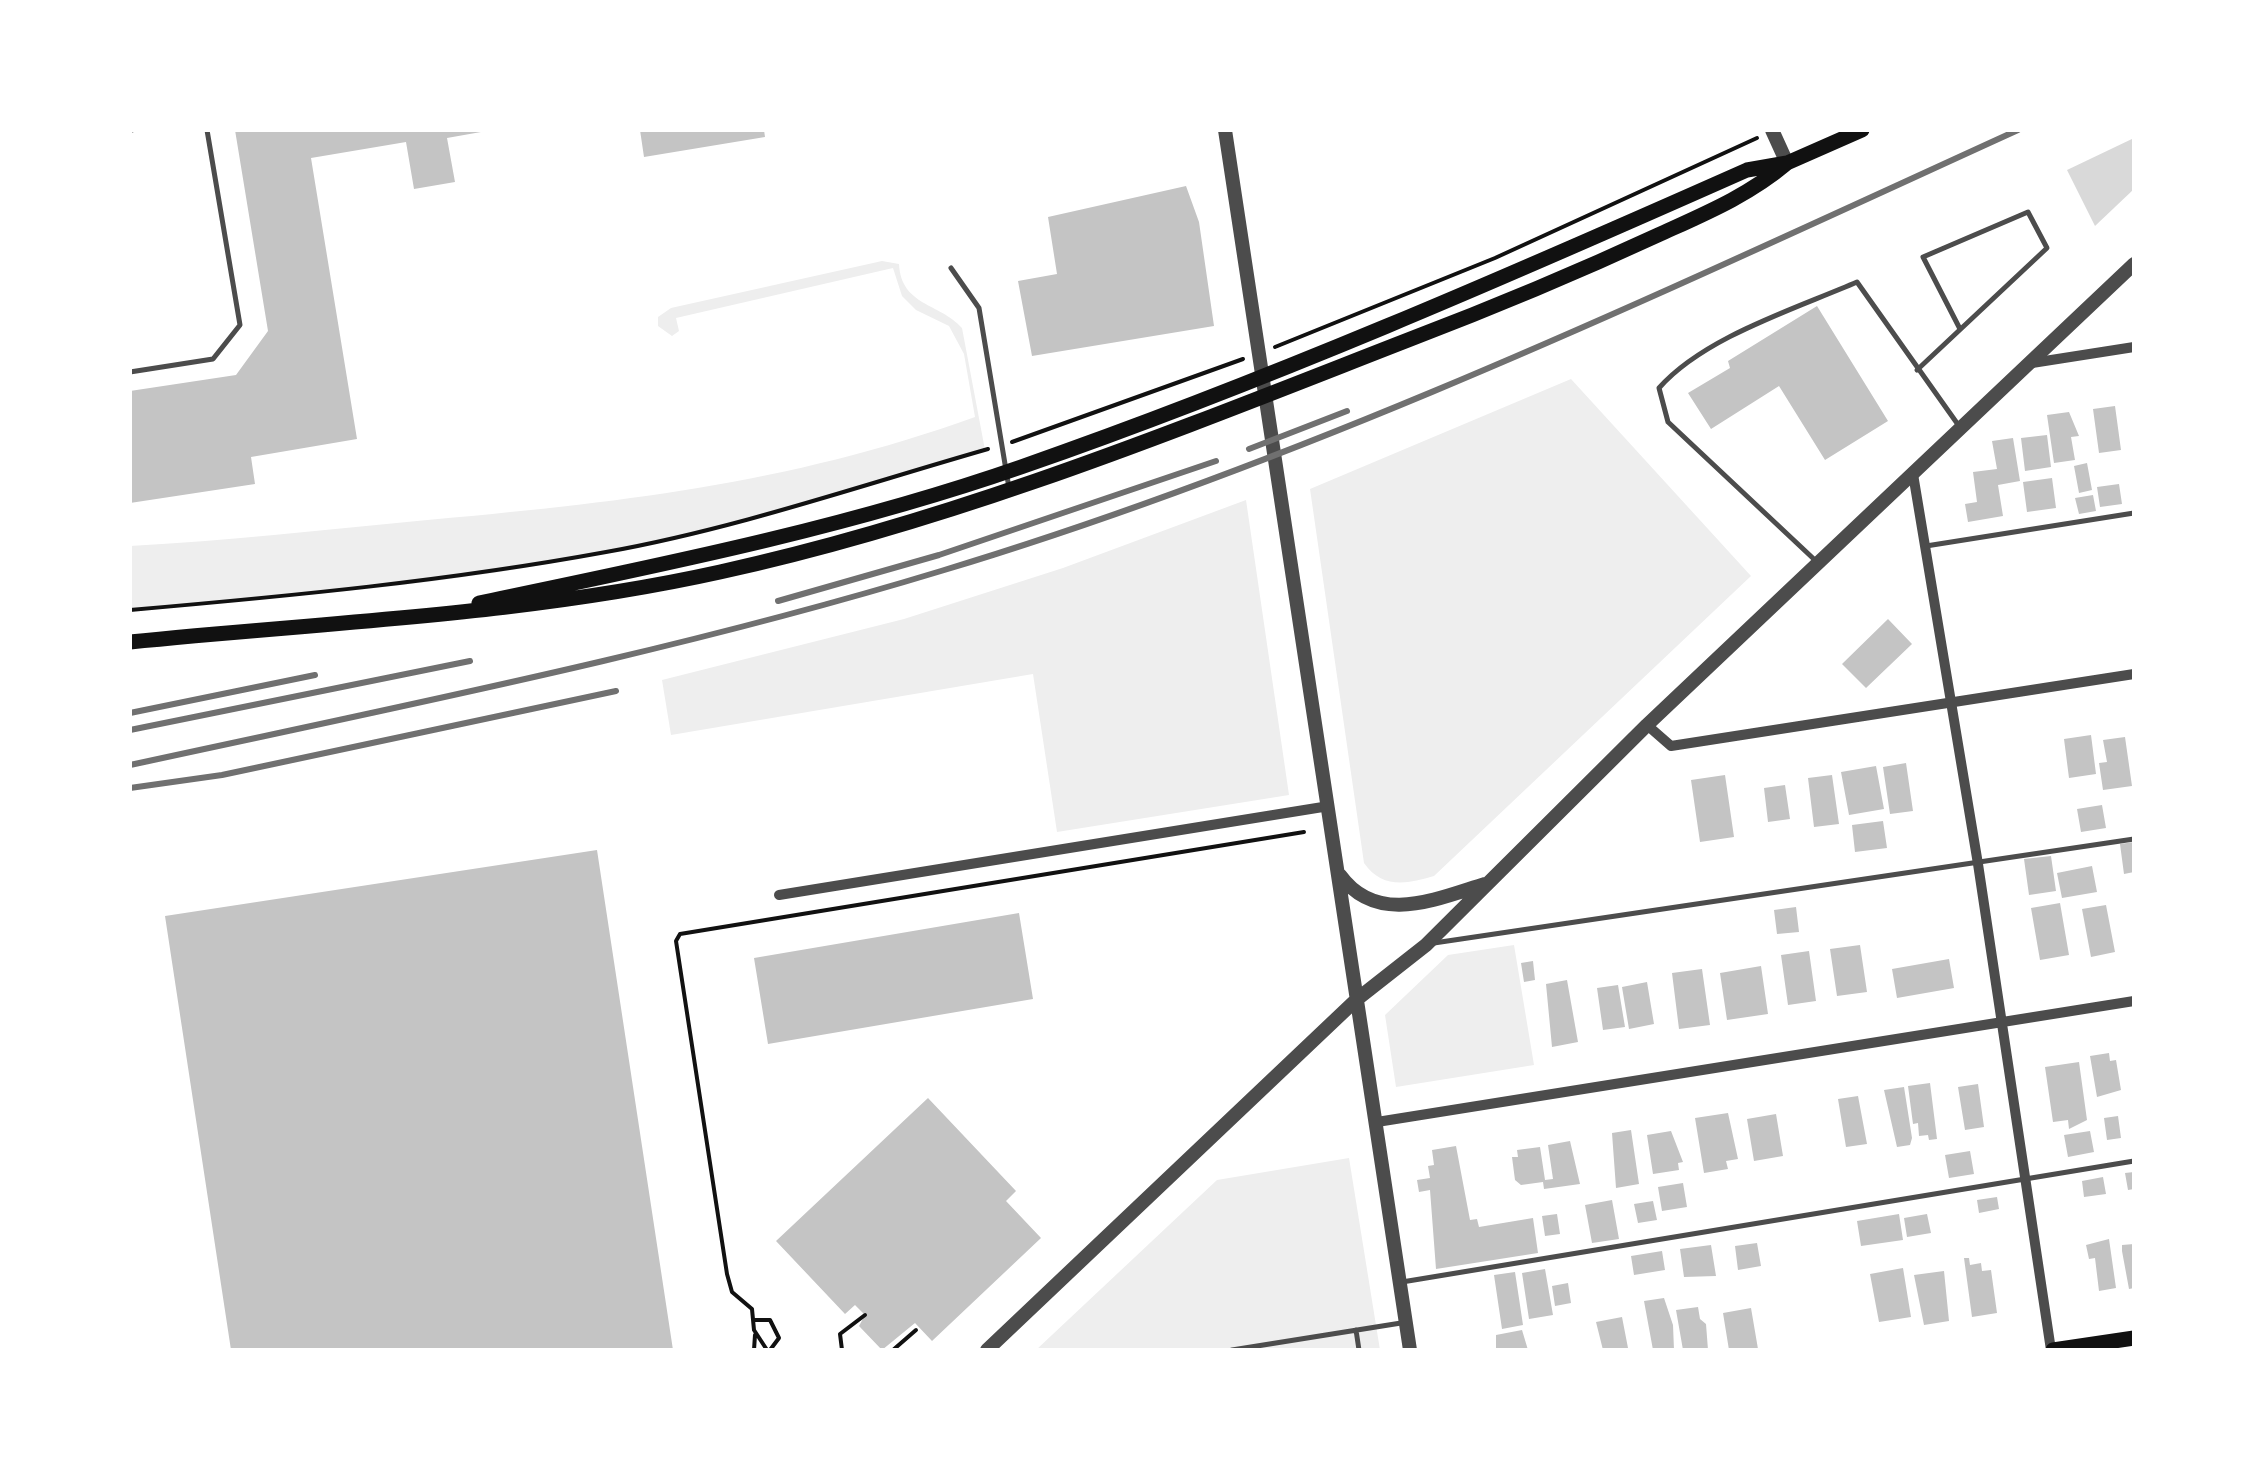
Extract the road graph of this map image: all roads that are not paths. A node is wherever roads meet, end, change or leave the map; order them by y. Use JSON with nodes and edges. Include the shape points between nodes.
{"nodes":[{"id":1,"x":207,"y":130,"type":"edge"},
{"id":2,"x":1225,"y":130,"type":"edge"},
{"id":3,"x":1772,"y":130,"type":"edge"},
{"id":4,"x":1862,"y":130,"type":"edge"},
{"id":5,"x":1787,"y":164,"type":"junction"},
{"id":6,"x":2134,"y":264,"type":"edge"},
{"id":7,"x":951,"y":268,"type":"dead end"},
{"id":8,"x":1960,"y":329,"type":"junction"},
{"id":9,"x":2134,"y":347,"type":"edge"},
{"id":10,"x":2032,"y":363,"type":"junction"},
{"id":11,"x":1918,"y":370,"type":"junction"},
{"id":12,"x":130,"y":372,"type":"edge"},
{"id":13,"x":1961,"y":429,"type":"junction"},
{"id":14,"x":1007,"y":472,"type":"junction"},
{"id":15,"x":1913,"y":474,"type":"junction"},
{"id":16,"x":1010,"y":492,"type":"junction"},
{"id":17,"x":2134,"y":513,"type":"edge"},
{"id":18,"x":1926,"y":546,"type":"junction"},
{"id":19,"x":1819,"y":564,"type":"junction"},
{"id":20,"x":416,"y":616,"type":"junction"},
{"id":21,"x":130,"y":642,"type":"edge"},
{"id":22,"x":2134,"y":674,"type":"edge"},
{"id":23,"x":1952,"y":702,"type":"junction"},
{"id":24,"x":1647,"y":725,"type":"junction"},
{"id":25,"x":1329,"y":806,"type":"junction"},
{"id":26,"x":2134,"y":838,"type":"edge"},
{"id":27,"x":1978,"y":864,"type":"junction"},
{"id":28,"x":1338,"y":873,"type":"junction"},
{"id":29,"x":1490,"y":882,"type":"junction"},
{"id":30,"x":780,"y":896,"type":"dead end"},
{"id":31,"x":1426,"y":945,"type":"junction"},
{"id":32,"x":1356,"y":1000,"type":"junction"},
{"id":33,"x":2134,"y":1000,"type":"edge"},
{"id":34,"x":2002,"y":1022,"type":"junction"},
{"id":35,"x":1377,"y":1122,"type":"junction"},
{"id":36,"x":2134,"y":1161,"type":"edge"},
{"id":37,"x":2025,"y":1178,"type":"junction"},
{"id":38,"x":1400,"y":1283,"type":"junction"},
{"id":39,"x":1406,"y":1323,"type":"junction"},
{"id":40,"x":1356,"y":1330,"type":"junction"},
{"id":41,"x":2134,"y":1338,"type":"edge"},
{"id":42,"x":987,"y":1350,"type":"edge"},
{"id":43,"x":1232,"y":1350,"type":"edge"},
{"id":44,"x":1359,"y":1350,"type":"edge"},
{"id":45,"x":1410,"y":1350,"type":"edge"},
{"id":46,"x":2052,"y":1350,"type":"edge"}],
"edges":[{"from":1,"to":12,"type":"lane","via":[[240,325],[213,359]]},
{"from":2,"to":25,"type":"street"},
{"from":3,"to":5,"type":"street"},
{"from":4,"to":5,"type":"main road"},
{"from":5,"to":14,"type":"main road","via":[[1747,170],[1464,296]]},
{"from":5,"to":16,"type":"main road","via":[[1755,190],[1600,262]]},
{"from":6,"to":10,"type":"street"},
{"from":7,"to":14,"type":"lane","via":[[978,308]]},
{"from":8,"to":8,"type":"lane","via":[[2047,248],[2028,212],[1923,257]]},
{"from":8,"to":11,"type":"lane"},
{"from":9,"to":10,"type":"street"},
{"from":10,"to":13,"type":"street"},
{"from":11,"to":13,"type":"lane"},
{"from":11,"to":19,"type":"lane","via":[[1857,282],[1678,366],[1659,388],[1668,422]]},
{"from":13,"to":15,"type":"street"},
{"from":14,"to":16,"type":"lane"},
{"from":14,"to":20,"type":"main road","via":[[837,522]]},
{"from":15,"to":18,"type":"street"},
{"from":15,"to":19,"type":"street"},
{"from":16,"to":20,"type":"main road","via":[[719,573],[525,608]]},
{"from":17,"to":18,"type":"lane"},
{"from":18,"to":23,"type":"street"},
{"from":19,"to":24,"type":"street"},
{"from":20,"to":21,"type":"main road"},
{"from":22,"to":23,"type":"street"},
{"from":23,"to":24,"type":"street","via":[[1671,746]]},
{"from":23,"to":27,"type":"street"},
{"from":24,"to":29,"type":"street"},
{"from":25,"to":28,"type":"street"},
{"from":25,"to":30,"type":"street"},
{"from":26,"to":27,"type":"lane"},
{"from":27,"to":31,"type":"lane"},
{"from":27,"to":34,"type":"street"},
{"from":28,"to":29,"type":"street","via":[[1361,897],[1388,906]]},
{"from":28,"to":32,"type":"street"},
{"from":29,"to":31,"type":"street"},
{"from":31,"to":32,"type":"street"},
{"from":32,"to":35,"type":"street"},
{"from":32,"to":42,"type":"street"},
{"from":33,"to":34,"type":"street"},
{"from":34,"to":35,"type":"street"},
{"from":34,"to":37,"type":"street"},
{"from":35,"to":38,"type":"street"},
{"from":36,"to":37,"type":"lane"},
{"from":37,"to":38,"type":"lane"},
{"from":37,"to":46,"type":"street"},
{"from":38,"to":39,"type":"street"},
{"from":39,"to":40,"type":"lane"},
{"from":39,"to":45,"type":"street"},
{"from":40,"to":43,"type":"lane"},
{"from":40,"to":44,"type":"lane"},
{"from":41,"to":46,"type":"main road"}]}
